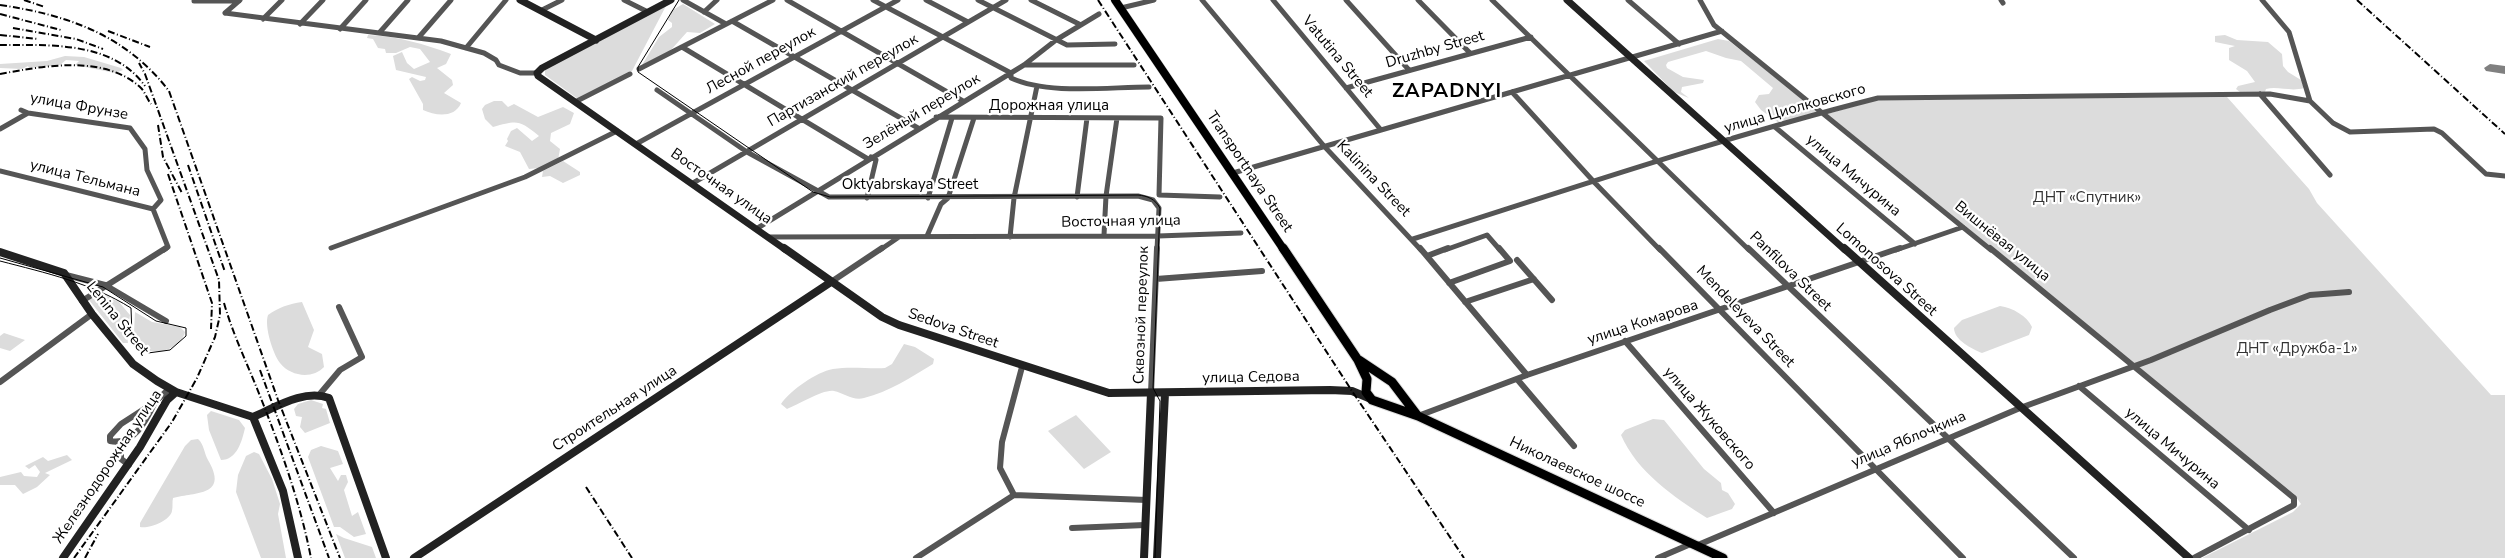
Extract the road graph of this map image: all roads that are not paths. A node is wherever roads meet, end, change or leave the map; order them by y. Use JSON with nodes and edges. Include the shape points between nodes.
{"nodes":[{"id":1,"x":194,"y":0,"type":"edge"},
{"id":2,"x":282,"y":0,"type":"edge"},
{"id":3,"x":323,"y":0,"type":"edge"},
{"id":4,"x":366,"y":0,"type":"edge"},
{"id":5,"x":408,"y":0,"type":"edge"},
{"id":6,"x":451,"y":0,"type":"edge"},
{"id":7,"x":506,"y":0,"type":"edge"},
{"id":8,"x":520,"y":0,"type":"edge"},
{"id":9,"x":562,"y":0,"type":"edge"},
{"id":10,"x":624,"y":0,"type":"edge"},
{"id":11,"x":671,"y":0,"type":"edge"},
{"id":12,"x":683,"y":0,"type":"edge"},
{"id":13,"x":717,"y":0,"type":"edge"},
{"id":14,"x":772,"y":0,"type":"edge"},
{"id":15,"x":787,"y":0,"type":"edge"},
{"id":16,"x":873,"y":0,"type":"edge"},
{"id":17,"x":898,"y":0,"type":"edge"},
{"id":18,"x":926,"y":0,"type":"edge"},
{"id":19,"x":978,"y":0,"type":"edge"},
{"id":20,"x":1006,"y":0,"type":"edge"},
{"id":21,"x":1031,"y":0,"type":"edge"},
{"id":22,"x":1116,"y":0,"type":"edge"},
{"id":23,"x":1154,"y":0,"type":"edge"},
{"id":24,"x":1202,"y":0,"type":"edge"},
{"id":25,"x":1273,"y":0,"type":"edge"},
{"id":26,"x":1346,"y":0,"type":"edge"},
{"id":27,"x":1418,"y":0,"type":"edge"},
{"id":28,"x":1492,"y":0,"type":"edge"},
{"id":29,"x":1567,"y":0,"type":"edge"},
{"id":30,"x":1628,"y":0,"type":"edge"},
{"id":31,"x":1700,"y":0,"type":"edge"},
{"id":32,"x":2262,"y":0,"type":"edge"},
{"id":33,"x":240,"y":1,"type":"edge"},
{"id":34,"x":886,"y":7,"type":"junction"},
{"id":35,"x":993,"y":8,"type":"junction"},
{"id":36,"x":1121,"y":8,"type":"junction"},
{"id":37,"x":540,"y":11,"type":"junction"},
{"id":38,"x":648,"y":12,"type":"junction"},
{"id":39,"x":704,"y":12,"type":"junction"},
{"id":40,"x":1099,"y":14,"type":"dead end"},
{"id":41,"x":263,"y":19,"type":"junction"},
{"id":42,"x":732,"y":21,"type":"junction"},
{"id":43,"x":968,"y":22,"type":"junction"},
{"id":44,"x":300,"y":24,"type":"junction"},
{"id":45,"x":726,"y":24,"type":"junction"},
{"id":46,"x":1081,"y":25,"type":"junction"},
{"id":47,"x":340,"y":29,"type":"junction"},
{"id":48,"x":841,"y":31,"type":"junction"},
{"id":49,"x":380,"y":32,"type":"junction"},
{"id":50,"x":1722,"y":32,"type":"junction"},
{"id":51,"x":420,"y":37,"type":"junction"},
{"id":52,"x":942,"y":37,"type":"junction"},
{"id":53,"x":1530,"y":37,"type":"junction"},
{"id":54,"x":596,"y":40,"type":"junction"},
{"id":55,"x":1056,"y":40,"type":"junction"},
{"id":56,"x":1115,"y":44,"type":"dead end"},
{"id":57,"x":1679,"y":44,"type":"junction"},
{"id":58,"x":682,"y":47,"type":"junction"},
{"id":59,"x":466,"y":48,"type":"junction"},
{"id":60,"x":1470,"y":53,"type":"junction"},
{"id":61,"x":794,"y":57,"type":"junction"},
{"id":62,"x":1630,"y":58,"type":"junction"},
{"id":63,"x":897,"y":64,"type":"junction"},
{"id":64,"x":1024,"y":65,"type":"junction"},
{"id":65,"x":1134,"y":65,"type":"dead end"},
{"id":66,"x":639,"y":69,"type":"dead end"},
{"id":67,"x":1409,"y":70,"type":"junction"},
{"id":68,"x":537,"y":73,"type":"junction"},
{"id":69,"x":1011,"y":73,"type":"junction"},
{"id":70,"x":630,"y":74,"type":"dead end"},
{"id":71,"x":1571,"y":75,"type":"junction"},
{"id":72,"x":744,"y":85,"type":"junction"},
{"id":73,"x":1037,"y":86,"type":"junction"},
{"id":74,"x":1149,"y":86,"type":"dead end"},
{"id":75,"x":1346,"y":88,"type":"junction"},
{"id":76,"x":657,"y":90,"type":"dead end"},
{"id":77,"x":852,"y":90,"type":"junction"},
{"id":78,"x":1512,"y":92,"type":"junction"},
{"id":79,"x":2260,"y":94,"type":"junction"},
{"id":80,"x":963,"y":101,"type":"junction"},
{"id":81,"x":2310,"y":101,"type":"junction"},
{"id":82,"x":575,"y":102,"type":"junction"},
{"id":83,"x":21,"y":110,"type":"dead end"},
{"id":84,"x":1823,"y":112,"type":"junction"},
{"id":85,"x":28,"y":113,"type":"junction"},
{"id":86,"x":690,"y":114,"type":"junction"},
{"id":87,"x":936,"y":117,"type":"junction"},
{"id":88,"x":952,"y":118,"type":"junction"},
{"id":89,"x":974,"y":118,"type":"junction"},
{"id":90,"x":1031,"y":118,"type":"junction"},
{"id":91,"x":1087,"y":118,"type":"junction"},
{"id":92,"x":1117,"y":118,"type":"junction"},
{"id":93,"x":801,"y":120,"type":"junction"},
{"id":94,"x":1775,"y":127,"type":"junction"},
{"id":95,"x":918,"y":128,"type":"junction"},
{"id":96,"x":0,"y":129,"type":"edge"},
{"id":97,"x":1381,"y":130,"type":"junction"},
{"id":98,"x":616,"y":131,"type":"junction"},
{"id":99,"x":1725,"y":142,"type":"junction"},
{"id":100,"x":636,"y":144,"type":"junction"},
{"id":101,"x":1324,"y":146,"type":"junction"},
{"id":102,"x":746,"y":152,"type":"junction"},
{"id":103,"x":869,"y":158,"type":"junction"},
{"id":104,"x":1657,"y":162,"type":"junction"},
{"id":105,"x":0,"y":171,"type":"edge"},
{"id":106,"x":1233,"y":173,"type":"junction"},
{"id":107,"x":2330,"y":174,"type":"dead end"},
{"id":108,"x":2505,"y":176,"type":"edge"},
{"id":109,"x":693,"y":183,"type":"junction"},
{"id":110,"x":1595,"y":183,"type":"junction"},
{"id":111,"x":816,"y":190,"type":"junction"},
{"id":112,"x":1106,"y":196,"type":"junction"},
{"id":113,"x":1077,"y":197,"type":"junction"},
{"id":114,"x":1220,"y":197,"type":"dead end"},
{"id":115,"x":867,"y":198,"type":"junction"},
{"id":116,"x":928,"y":198,"type":"junction"},
{"id":117,"x":948,"y":198,"type":"junction"},
{"id":118,"x":1014,"y":198,"type":"junction"},
{"id":119,"x":1159,"y":208,"type":"joint"},
{"id":120,"x":154,"y":209,"type":"junction"},
{"id":121,"x":1963,"y":227,"type":"junction"},
{"id":122,"x":756,"y":229,"type":"junction"},
{"id":123,"x":1241,"y":233,"type":"dead end"},
{"id":124,"x":1104,"y":235,"type":"junction"},
{"id":125,"x":927,"y":236,"type":"junction"},
{"id":126,"x":1158,"y":236,"type":"junction"},
{"id":127,"x":767,"y":237,"type":"junction"},
{"id":128,"x":899,"y":237,"type":"junction"},
{"id":129,"x":1010,"y":237,"type":"junction"},
{"id":130,"x":1413,"y":239,"type":"junction"},
{"id":131,"x":1915,"y":244,"type":"junction"},
{"id":132,"x":331,"y":248,"type":"dead end"},
{"id":133,"x":0,"y":252,"type":"edge"},
{"id":134,"x":1427,"y":256,"type":"junction"},
{"id":135,"x":1517,"y":260,"type":"dead end"},
{"id":136,"x":1858,"y":263,"type":"junction"},
{"id":137,"x":1262,"y":271,"type":"dead end"},
{"id":138,"x":66,"y":275,"type":"junction"},
{"id":139,"x":1156,"y":279,"type":"junction"},
{"id":140,"x":1534,"y":279,"type":"junction"},
{"id":141,"x":830,"y":282,"type":"junction"},
{"id":142,"x":1449,"y":282,"type":"junction"},
{"id":143,"x":106,"y":285,"type":"junction"},
{"id":144,"x":1788,"y":287,"type":"junction"},
{"id":145,"x":2349,"y":292,"type":"dead end"},
{"id":146,"x":1552,"y":300,"type":"dead end"},
{"id":147,"x":82,"y":301,"type":"junction"},
{"id":148,"x":1465,"y":302,"type":"junction"},
{"id":149,"x":339,"y":306,"type":"dead end"},
{"id":150,"x":1722,"y":310,"type":"junction"},
{"id":151,"x":92,"y":314,"type":"junction"},
{"id":152,"x":166,"y":321,"type":"dead end"},
{"id":153,"x":1625,"y":341,"type":"junction"},
{"id":154,"x":1358,"y":360,"type":"junction"},
{"id":155,"x":2134,"y":366,"type":"junction"},
{"id":156,"x":1022,"y":367,"type":"junction"},
{"id":157,"x":1527,"y":375,"type":"junction"},
{"id":158,"x":1517,"y":379,"type":"junction"},
{"id":159,"x":0,"y":382,"type":"edge"},
{"id":160,"x":1368,"y":384,"type":"junction"},
{"id":161,"x":1395,"y":384,"type":"junction"},
{"id":162,"x":2079,"y":386,"type":"junction"},
{"id":163,"x":173,"y":390,"type":"junction"},
{"id":164,"x":1352,"y":391,"type":"junction"},
{"id":165,"x":1151,"y":393,"type":"junction"},
{"id":166,"x":1165,"y":393,"type":"junction"},
{"id":167,"x":319,"y":395,"type":"junction"},
{"id":168,"x":1374,"y":401,"type":"junction"},
{"id":169,"x":155,"y":402,"type":"junction"},
{"id":170,"x":2020,"y":408,"type":"junction"},
{"id":171,"x":1418,"y":416,"type":"junction"},
{"id":172,"x":253,"y":417,"type":"junction"},
{"id":173,"x":1947,"y":439,"type":"junction"},
{"id":174,"x":121,"y":442,"type":"junction"},
{"id":175,"x":1574,"y":446,"type":"dead end"},
{"id":176,"x":129,"y":465,"type":"junction"},
{"id":177,"x":1875,"y":469,"type":"junction"},
{"id":178,"x":1014,"y":494,"type":"junction"},
{"id":179,"x":1147,"y":500,"type":"junction"},
{"id":180,"x":1774,"y":513,"type":"junction"},
{"id":181,"x":1145,"y":525,"type":"junction"},
{"id":182,"x":1072,"y":528,"type":"dead end"},
{"id":183,"x":2249,"y":530,"type":"junction"},
{"id":184,"x":1696,"y":544,"type":"junction"},
{"id":185,"x":63,"y":558,"type":"edge"},
{"id":186,"x":298,"y":558,"type":"edge"},
{"id":187,"x":386,"y":558,"type":"edge"},
{"id":188,"x":414,"y":558,"type":"edge"},
{"id":189,"x":916,"y":558,"type":"edge"},
{"id":190,"x":1144,"y":558,"type":"edge"},
{"id":191,"x":1158,"y":558,"type":"edge"},
{"id":192,"x":1658,"y":558,"type":"edge"},
{"id":193,"x":1722,"y":558,"type":"edge"},
{"id":194,"x":1963,"y":558,"type":"edge"},
{"id":195,"x":2074,"y":558,"type":"edge"},
{"id":196,"x":2189,"y":558,"type":"edge"},
{"id":197,"x":2194,"y":558,"type":"edge"}],
"edges":[{"from":1,"to":33,"type":"street"},
{"from":2,"to":41,"type":"street"},
{"from":3,"to":44,"type":"street"},
{"from":4,"to":47,"type":"street"},
{"from":5,"to":49,"type":"street"},
{"from":6,"to":51,"type":"street"},
{"from":7,"to":59,"type":"street"},
{"from":8,"to":37,"type":"main road"},
{"from":9,"to":37,"type":"street"},
{"from":10,"to":38,"type":"street"},
{"from":11,"to":38,"type":"main road"},
{"from":12,"to":39,"type":"street"},
{"from":13,"to":39,"type":"street"},
{"from":14,"to":42,"type":"street"},
{"from":15,"to":48,"type":"street"},
{"from":16,"to":34,"type":"street"},
{"from":17,"to":34,"type":"street","name":"Лесной переулок"},
{"from":18,"to":43,"type":"street"},
{"from":19,"to":35,"type":"street"},
{"from":20,"to":35,"type":"street","name":"Партизанский переулок"},
{"from":21,"to":46,"type":"street"},
{"from":22,"to":36,"type":"main road","name":"Transportnaya Street"},
{"from":23,"to":36,"type":"street"},
{"from":24,"to":101,"type":"street","name":"Kalinina Street"},
{"from":25,"to":75,"type":"street","name":"Vatutina Street"},
{"from":26,"to":67,"type":"street"},
{"from":27,"to":60,"type":"street"},
{"from":28,"to":53,"type":"street","name":"Panfilova Street"},
{"from":29,"to":62,"type":"main road","name":"Lomonosova Street"},
{"from":30,"to":57,"type":"street"},
{"from":31,"to":50,"type":"street","name":"Вишнёвая улица"},
{"from":32,"to":81,"type":"street","via":[[2289,32]]},
{"from":33,"to":41,"type":"street","via":[[224,14]]},
{"from":34,"to":48,"type":"street","name":"Лесной переулок"},
{"from":34,"to":52,"type":"street"},
{"from":35,"to":43,"type":"street","name":"Партизанский переулок"},
{"from":35,"to":55,"type":"street"},
{"from":36,"to":106,"type":"main road","name":"Transportnaya Street"},
{"from":37,"to":54,"type":"main road"},
{"from":38,"to":54,"type":"main road"},
{"from":39,"to":45,"type":"street"},
{"from":40,"to":46,"type":"street","name":"Зелёный переулок"},
{"from":41,"to":44,"type":"street"},
{"from":42,"to":45,"type":"street"},
{"from":42,"to":61,"type":"street"},
{"from":43,"to":52,"type":"street","name":"Партизанский переулок"},
{"from":44,"to":47,"type":"street"},
{"from":45,"to":58,"type":"street"},
{"from":46,"to":55,"type":"street","name":"Зелёный переулок"},
{"from":47,"to":49,"type":"street"},
{"from":48,"to":61,"type":"street","name":"Лесной переулок"},
{"from":48,"to":63,"type":"street"},
{"from":49,"to":51,"type":"street"},
{"from":50,"to":57,"type":"street"},
{"from":50,"to":84,"type":"street","name":"Вишнёвая улица"},
{"from":51,"to":59,"type":"street"},
{"from":52,"to":63,"type":"street","name":"Партизанский переулок"},
{"from":52,"to":69,"type":"street"},
{"from":53,"to":60,"type":"street","name":"Druzhby Street"},
{"from":53,"to":71,"type":"street","name":"Panfilova Street"},
{"from":54,"to":68,"type":"main road"},
{"from":55,"to":56,"type":"street","via":[[1067,44]]},
{"from":55,"to":64,"type":"street","name":"Зелёный переулок"},
{"from":57,"to":62,"type":"street"},
{"from":58,"to":66,"type":"street"},
{"from":58,"to":72,"type":"street"},
{"from":59,"to":68,"type":"street","via":[[484,53],[499,65],[520,73]]},
{"from":60,"to":67,"type":"street","name":"Druzhby Street"},
{"from":61,"to":72,"type":"street","name":"Лесной переулок"},
{"from":61,"to":77,"type":"street"},
{"from":62,"to":71,"type":"street"},
{"from":62,"to":99,"type":"main road","name":"Lomonosova Street"},
{"from":63,"to":77,"type":"street","name":"Партизанский переулок"},
{"from":63,"to":80,"type":"street"},
{"from":64,"to":65,"type":"street"},
{"from":64,"to":69,"type":"street","name":"Зелёный переулок"},
{"from":67,"to":75,"type":"street","name":"Druzhby Street"},
{"from":68,"to":82,"type":"main road","name":"Восточная улица"},
{"from":69,"to":73,"type":"street","via":[[1014,80]]},
{"from":69,"to":80,"type":"street","name":"Зелёный переулок"},
{"from":70,"to":82,"type":"street"},
{"from":71,"to":78,"type":"street"},
{"from":71,"to":104,"type":"street","name":"Panfilova Street"},
{"from":72,"to":86,"type":"street","name":"Лесной переулок"},
{"from":72,"to":93,"type":"street"},
{"from":73,"to":74,"type":"street"},
{"from":73,"to":90,"type":"street"},
{"from":75,"to":97,"type":"street","name":"Vatutina Street"},
{"from":76,"to":86,"type":"street","name":"Oktyabrskaya Street"},
{"from":77,"to":93,"type":"street","name":"Партизанский переулок"},
{"from":77,"to":95,"type":"street"},
{"from":78,"to":97,"type":"street"},
{"from":78,"to":110,"type":"street","name":"Mendeleyeva Street"},
{"from":79,"to":81,"type":"street","name":"улица Циолковского"},
{"from":79,"to":84,"type":"street","name":"улица Циолковского","via":[[1878,98]]},
{"from":79,"to":107,"type":"street"},
{"from":80,"to":87,"type":"street","name":"Зелёный переулок"},
{"from":81,"to":108,"type":"street","via":[[2333,123],[2350,132],[2434,129],[2486,174]]},
{"from":82,"to":98,"type":"main road","name":"Восточная улица"},
{"from":83,"to":85,"type":"street","name":"улица Фрунзе"},
{"from":84,"to":94,"type":"street","name":"улица Циолковского"},
{"from":84,"to":121,"type":"street","name":"Вишнёвая улица"},
{"from":85,"to":96,"type":"street"},
{"from":85,"to":120,"type":"street","name":"улица Фрунзе","via":[[130,128],[145,149],[147,170],[161,200]]},
{"from":86,"to":100,"type":"street","name":"Лесной переулок"},
{"from":86,"to":102,"type":"street","name":"Oktyabrskaya Street"},
{"from":87,"to":88,"type":"street","name":"Дорожная улица"},
{"from":87,"to":95,"type":"street","name":"Зелёный переулок"},
{"from":88,"to":89,"type":"street","name":"Дорожная улица"},
{"from":88,"to":116,"type":"street"},
{"from":89,"to":90,"type":"street","name":"Дорожная улица"},
{"from":89,"to":117,"type":"street"},
{"from":90,"to":91,"type":"street","name":"Дорожная улица"},
{"from":90,"to":118,"type":"street"},
{"from":91,"to":92,"type":"street","name":"Дорожная улица"},
{"from":91,"to":113,"type":"street"},
{"from":92,"to":112,"type":"street"},
{"from":92,"to":114,"type":"street","name":"Дорожная улица","via":[[1161,118],[1159,195]]},
{"from":93,"to":102,"type":"street","name":"Партизанский переулок"},
{"from":93,"to":103,"type":"street"},
{"from":94,"to":99,"type":"street","name":"улица Циолковского"},
{"from":94,"to":131,"type":"street","name":"улица Мичурина"},
{"from":95,"to":103,"type":"street","name":"Зелёный переулок"},
{"from":97,"to":101,"type":"street"},
{"from":98,"to":100,"type":"main road","name":"Восточная улица"},
{"from":98,"to":132,"type":"street","via":[[525,177]]},
{"from":99,"to":104,"type":"street","name":"улица Циолковского"},
{"from":99,"to":136,"type":"main road","name":"Lomonosova Street"},
{"from":100,"to":109,"type":"main road","name":"Восточная улица"},
{"from":101,"to":106,"type":"street"},
{"from":101,"to":130,"type":"street","name":"Kalinina Street"},
{"from":102,"to":109,"type":"street","name":"Партизанский переулок"},
{"from":102,"to":111,"type":"street","name":"Oktyabrskaya Street"},
{"from":103,"to":111,"type":"street","name":"Зелёный переулок"},
{"from":103,"to":115,"type":"street","via":[[876,160]]},
{"from":104,"to":110,"type":"street","name":"улица Циолковского"},
{"from":104,"to":144,"type":"street","name":"Panfilova Street"},
{"from":105,"to":120,"type":"street","name":"улица Тельмана"},
{"from":106,"to":154,"type":"main road","name":"Transportnaya Street"},
{"from":109,"to":122,"type":"main road","name":"Восточная улица"},
{"from":110,"to":130,"type":"street","name":"улица Циолковского"},
{"from":110,"to":150,"type":"street","name":"Mendeleyeva Street"},
{"from":111,"to":115,"type":"street","name":"Oktyabrskaya Street","via":[[829,197]]},
{"from":111,"to":122,"type":"street","name":"Зелёный переулок"},
{"from":112,"to":113,"type":"street","name":"Oktyabrskaya Street"},
{"from":112,"to":119,"type":"street","name":"Oktyabrskaya Street","via":[[1144,196]]},
{"from":112,"to":124,"type":"street"},
{"from":113,"to":118,"type":"street","name":"Oktyabrskaya Street"},
{"from":115,"to":116,"type":"street","name":"Oktyabrskaya Street"},
{"from":116,"to":117,"type":"street","name":"Oktyabrskaya Street"},
{"from":117,"to":118,"type":"street","name":"Oktyabrskaya Street"},
{"from":117,"to":125,"type":"street","via":[[941,204]]},
{"from":118,"to":129,"type":"street"},
{"from":119,"to":126,"type":"street","name":"Сквозной переулок"},
{"from":120,"to":143,"type":"street","name":"улица Тельмана","via":[[168,247]]},
{"from":121,"to":131,"type":"street","name":"улица Комарова"},
{"from":121,"to":155,"type":"street","name":"Вишнёвая улица"},
{"from":122,"to":127,"type":"main road","name":"Восточная улица"},
{"from":123,"to":126,"type":"street","name":"Восточная улица"},
{"from":124,"to":126,"type":"street","name":"Восточная улица"},
{"from":124,"to":129,"type":"street","name":"Восточная улица"},
{"from":125,"to":128,"type":"street","name":"Восточная улица"},
{"from":125,"to":129,"type":"street","name":"Восточная улица"},
{"from":126,"to":139,"type":"street","name":"Сквозной переулок"},
{"from":127,"to":128,"type":"street","name":"Восточная улица"},
{"from":127,"to":141,"type":"main road","name":"Sedova Street"},
{"from":128,"to":141,"type":"street"},
{"from":130,"to":134,"type":"street","name":"Kalinina Street"},
{"from":131,"to":136,"type":"street","name":"улица Комарова"},
{"from":133,"to":138,"type":"main road","name":"Lenina Street","via":[[57,269]]},
{"from":134,"to":142,"type":"street","name":"Kalinina Street"},
{"from":134,"to":142,"type":"street","via":[[1487,236],[1510,261]]},
{"from":135,"to":140,"type":"street"},
{"from":136,"to":144,"type":"street","name":"улица Комарова"},
{"from":136,"to":170,"type":"main road","name":"Lomonosova Street"},
{"from":137,"to":139,"type":"street"},
{"from":138,"to":143,"type":"street","name":"Lenina Street"},
{"from":138,"to":147,"type":"main road","name":"Lenina Street"},
{"from":139,"to":165,"type":"street","name":"Сквозной переулок"},
{"from":140,"to":146,"type":"street"},
{"from":140,"to":148,"type":"street"},
{"from":141,"to":156,"type":"main road","name":"Sedova Street","via":[[899,325]]},
{"from":141,"to":188,"type":"main road","name":"Строительная улица"},
{"from":142,"to":148,"type":"street","name":"Kalinina Street"},
{"from":143,"to":147,"type":"street"},
{"from":143,"to":152,"type":"street","name":"Lenina Street"},
{"from":144,"to":150,"type":"street","name":"улица Комарова"},
{"from":144,"to":173,"type":"street","name":"Panfilova Street"},
{"from":145,"to":155,"type":"street","name":"улица Яблочкина","via":[[2310,295]]},
{"from":147,"to":151,"type":"main road","name":"Lenina Street"},
{"from":148,"to":157,"type":"street","name":"Kalinina Street"},
{"from":149,"to":167,"type":"street","via":[[362,357],[340,370]]},
{"from":150,"to":153,"type":"street","name":"улица Комарова"},
{"from":150,"to":177,"type":"street","name":"Mendeleyeva Street"},
{"from":151,"to":159,"type":"street"},
{"from":151,"to":163,"type":"main road","name":"Lenina Street","via":[[133,364]]},
{"from":153,"to":157,"type":"street","name":"улица Комарова"},
{"from":153,"to":180,"type":"street","name":"улица Жуковского"},
{"from":154,"to":160,"type":"main road"},
{"from":154,"to":161,"type":"main road"},
{"from":155,"to":162,"type":"street","name":"улица Яблочкина"},
{"from":155,"to":183,"type":"street","name":"Вишнёвая улица","via":[[2294,498],[2294,505]]},
{"from":156,"to":165,"type":"main road","name":"Sedova Street","via":[[1102,392]]},
{"from":156,"to":178,"type":"street","via":[[1002,442],[1000,468]]},
{"from":157,"to":158,"type":"street","name":"улица Комарова"},
{"from":158,"to":171,"type":"street","name":"улица Комарова"},
{"from":158,"to":175,"type":"street"},
{"from":160,"to":161,"type":"main road","via":[[1383,379]]},
{"from":160,"to":164,"type":"main road","name":"улица Седова"},
{"from":160,"to":168,"type":"main road","via":[[1366,392]]},
{"from":161,"to":168,"type":"main road","via":[[1399,392],[1395,400],[1386,403]]},
{"from":161,"to":171,"type":"main road"},
{"from":162,"to":170,"type":"street","name":"улица Яблочкина"},
{"from":162,"to":183,"type":"street","name":"улица Мичурина"},
{"from":163,"to":169,"type":"street"},
{"from":163,"to":172,"type":"main road","name":"Lenina Street"},
{"from":163,"to":176,"type":"main road","name":"Железнодорожная улица"},
{"from":164,"to":166,"type":"main road","name":"улица Седова"},
{"from":164,"to":168,"type":"main road","name":"улица Седова"},
{"from":165,"to":166,"type":"main road","name":"улица Седова"},
{"from":165,"to":179,"type":"main road"},
{"from":166,"to":191,"type":"main road"},
{"from":167,"to":172,"type":"main road","via":[[299,398]]},
{"from":167,"to":187,"type":"main road","via":[[330,400]]},
{"from":168,"to":171,"type":"main road","name":"Николаевское шоссе"},
{"from":169,"to":174,"type":"street","via":[[138,431]]},
{"from":169,"to":174,"type":"street","via":[[136,413],[112,434],[110,441]]},
{"from":170,"to":173,"type":"street","name":"улица Яблочкина"},
{"from":170,"to":196,"type":"main road","name":"Lomonosova Street"},
{"from":171,"to":184,"type":"main road","name":"Николаевское шоссе"},
{"from":172,"to":186,"type":"main road","via":[[282,491]]},
{"from":173,"to":177,"type":"street","name":"улица Яблочкина"},
{"from":173,"to":195,"type":"street","name":"Panfilova Street"},
{"from":174,"to":176,"type":"street","via":[[121,459]]},
{"from":176,"to":185,"type":"main road","name":"Железнодорожная улица"},
{"from":177,"to":180,"type":"street","name":"улица Яблочкина"},
{"from":177,"to":194,"type":"street","name":"Mendeleyeva Street"},
{"from":178,"to":179,"type":"street"},
{"from":178,"to":189,"type":"street"},
{"from":179,"to":181,"type":"main road"},
{"from":180,"to":184,"type":"street","name":"улица Яблочкина"},
{"from":181,"to":182,"type":"street"},
{"from":181,"to":190,"type":"main road"},
{"from":183,"to":197,"type":"street"},
{"from":184,"to":192,"type":"street","name":"улица Яблочкина"},
{"from":184,"to":193,"type":"main road","name":"Николаевское шоссе"}]}
